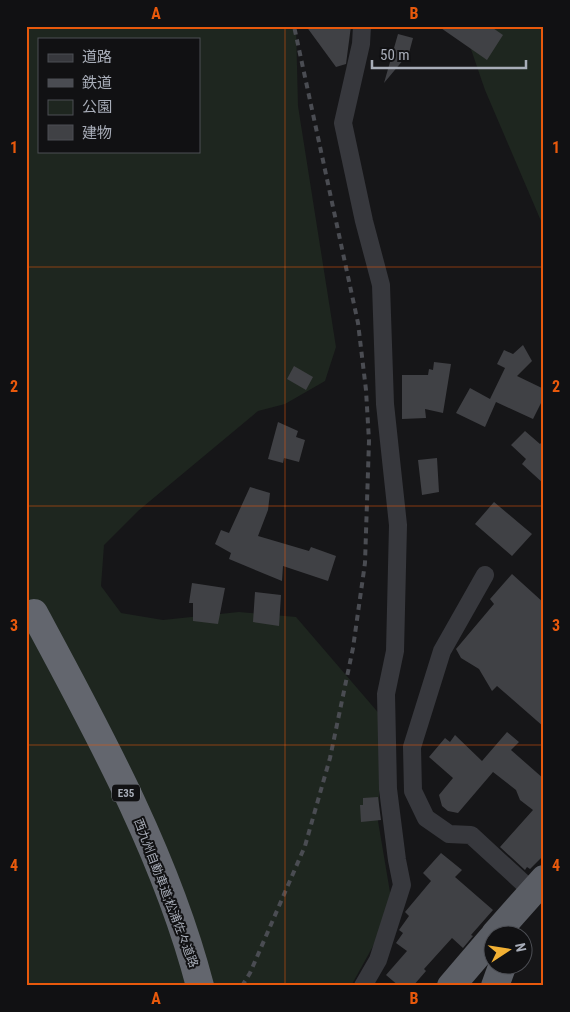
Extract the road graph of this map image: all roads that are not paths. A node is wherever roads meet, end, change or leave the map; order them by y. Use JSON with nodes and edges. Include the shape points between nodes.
{"nodes":[{"id":1,"x":362,"y":26,"type":"edge"},
{"id":2,"x":485,"y":575,"type":"dead end"},
{"id":3,"x":30,"y":622,"type":"edge"},
{"id":4,"x":539,"y":884,"type":"edge"},
{"id":5,"x":504,"y":924,"type":"edge"},
{"id":6,"x":521,"y":924,"type":"edge"},
{"id":7,"x":482,"y":950,"type":"edge"},
{"id":8,"x":499,"y":974,"type":"edge"},
{"id":9,"x":192,"y":984,"type":"edge"},
{"id":10,"x":363,"y":986,"type":"edge"},
{"id":11,"x":451,"y":986,"type":"edge"},
{"id":12,"x":495,"y":986,"type":"edge"}],
"edges":[{"from":1,"to":10,"type":"street","via":[[343,123],[381,285],[385,404],[398,525],[395,651],[386,694],[388,789],[402,885],[378,960]]},
{"from":2,"to":4,"type":"street","via":[[442,651],[412,747],[413,790],[426,818],[449,834],[471,835]]},
{"from":3,"to":9,"type":"highway","name":"西九州自動車道;松浦佐々道路","number":"E35","via":[[103,742],[144,832],[173,905]]},
{"from":4,"to":5,"type":"highway"},
{"from":4,"to":6,"type":"highway"},
{"from":7,"to":11,"type":"highway"},
{"from":8,"to":12,"type":"highway"}]}
